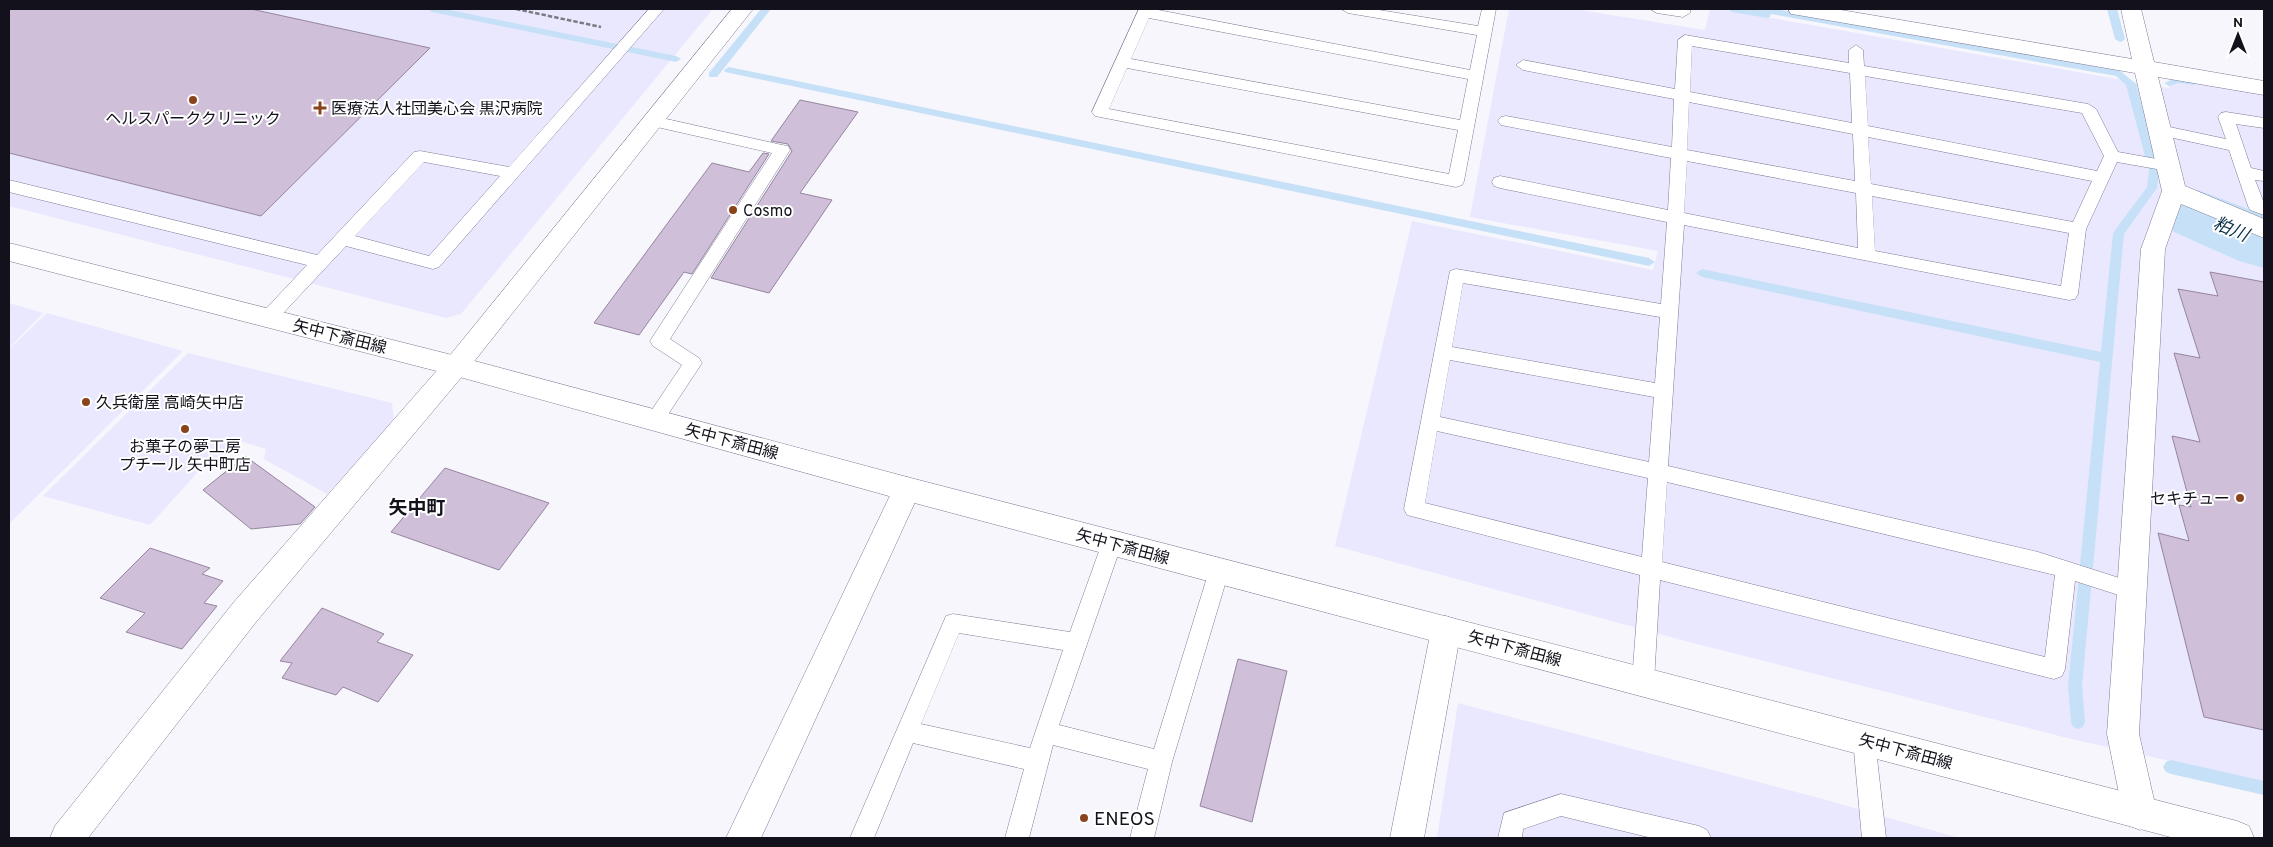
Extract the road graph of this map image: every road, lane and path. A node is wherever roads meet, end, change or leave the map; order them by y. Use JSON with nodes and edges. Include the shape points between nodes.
{"nodes":[{"id":1,"x":516,"y":9,"type":"edge"},
{"id":2,"x":657,"y":9,"type":"edge"},
{"id":3,"x":743,"y":9,"type":"edge"},
{"id":4,"x":1348,"y":9,"type":"edge"},
{"id":5,"x":1489,"y":9,"type":"edge"},
{"id":6,"x":1657,"y":9,"type":"edge"},
{"id":7,"x":1683,"y":9,"type":"edge"},
{"id":8,"x":1798,"y":9,"type":"edge"},
{"id":9,"x":2131,"y":9,"type":"edge"},
{"id":10,"x":1144,"y":11,"type":"edge"},
{"id":11,"x":1485,"y":32,"type":"junction"},
{"id":12,"x":626,"y":44,"type":"junction"},
{"id":13,"x":1856,"y":50,"type":"dead end"},
{"id":14,"x":1122,"y":62,"type":"junction"},
{"id":15,"x":1522,"y":65,"type":"dead end"},
{"id":16,"x":2146,"y":68,"type":"junction"},
{"id":17,"x":1857,"y":69,"type":"junction"},
{"id":18,"x":1476,"y":76,"type":"junction"},
{"id":19,"x":2264,"y":88,"type":"edge"},
{"id":20,"x":1683,"y":96,"type":"junction"},
{"id":21,"x":653,"y":121,"type":"junction"},
{"id":22,"x":1506,"y":121,"type":"dead end"},
{"id":23,"x":2264,"y":124,"type":"edge"},
{"id":24,"x":1466,"y":126,"type":"junction"},
{"id":25,"x":1860,"y":130,"type":"junction"},
{"id":26,"x":2160,"y":130,"type":"junction"},
{"id":27,"x":2234,"y":146,"type":"junction"},
{"id":28,"x":1680,"y":154,"type":"junction"},
{"id":29,"x":2112,"y":156,"type":"junction"},
{"id":30,"x":2244,"y":172,"type":"junction"},
{"id":31,"x":512,"y":173,"type":"junction"},
{"id":32,"x":2169,"y":174,"type":"junction"},
{"id":33,"x":2102,"y":176,"type":"junction"},
{"id":34,"x":2264,"y":176,"type":"edge"},
{"id":35,"x":1500,"y":182,"type":"dead end"},
{"id":36,"x":9,"y":186,"type":"edge"},
{"id":37,"x":1863,"y":189,"type":"junction"},
{"id":38,"x":2264,"y":209,"type":"edge"},
{"id":39,"x":1676,"y":218,"type":"junction"},
{"id":40,"x":2078,"y":229,"type":"junction"},
{"id":41,"x":2264,"y":229,"type":"edge"},
{"id":42,"x":342,"y":239,"type":"junction"},
{"id":43,"x":9,"y":252,"type":"edge"},
{"id":44,"x":1867,"y":256,"type":"junction"},
{"id":45,"x":320,"y":262,"type":"junction"},
{"id":46,"x":1669,"y":312,"type":"junction"},
{"id":47,"x":268,"y":318,"type":"junction"},
{"id":48,"x":1442,"y":352,"type":"junction"},
{"id":49,"x":456,"y":366,"type":"junction"},
{"id":50,"x":1664,"y":392,"type":"junction"},
{"id":51,"x":654,"y":420,"type":"junction"},
{"id":52,"x":1429,"y":422,"type":"junction"},
{"id":53,"x":1658,"y":472,"type":"junction"},
{"id":54,"x":907,"y":489,"type":"junction"},
{"id":55,"x":1112,"y":543,"type":"junction"},
{"id":56,"x":1652,"y":569,"type":"junction"},
{"id":57,"x":2066,"y":570,"type":"junction"},
{"id":58,"x":1220,"y":571,"type":"junction"},
{"id":59,"x":2120,"y":586,"type":"junction"},
{"id":60,"x":1446,"y":630,"type":"junction"},
{"id":61,"x":1076,"y":643,"type":"junction"},
{"id":62,"x":1643,"y":681,"type":"junction"},
{"id":63,"x":908,"y":731,"type":"junction"},
{"id":64,"x":1045,"y":732,"type":"junction"},
{"id":65,"x":1864,"y":740,"type":"junction"},
{"id":66,"x":1038,"y":761,"type":"junction"},
{"id":67,"x":1161,"y":762,"type":"junction"},
{"id":68,"x":2140,"y":813,"type":"junction"},
{"id":69,"x":67,"y":838,"type":"edge"},
{"id":70,"x":743,"y":838,"type":"edge"},
{"id":71,"x":862,"y":838,"type":"edge"},
{"id":72,"x":1017,"y":838,"type":"edge"},
{"id":73,"x":1142,"y":838,"type":"edge"},
{"id":74,"x":1407,"y":838,"type":"edge"},
{"id":75,"x":1510,"y":838,"type":"edge"},
{"id":76,"x":1699,"y":838,"type":"edge"},
{"id":77,"x":1874,"y":838,"type":"edge"},
{"id":78,"x":2238,"y":838,"type":"edge"}],
"edges":[{"from":1,"to":12,"type":"path"},
{"from":2,"to":12,"type":"lane"},
{"from":3,"to":21,"type":"street"},
{"from":4,"to":11,"type":"lane"},
{"from":5,"to":11,"type":"lane"},
{"from":6,"to":7,"type":"lane","via":[[1683,12]]},
{"from":8,"to":16,"type":"street"},
{"from":9,"to":16,"type":"street"},
{"from":10,"to":14,"type":"lane"},
{"from":10,"to":18,"type":"lane"},
{"from":11,"to":18,"type":"lane"},
{"from":12,"to":31,"type":"lane"},
{"from":13,"to":17,"type":"lane"},
{"from":14,"to":24,"type":"lane"},
{"from":14,"to":24,"type":"lane","via":[[1100,112],[1456,181]]},
{"from":15,"to":20,"type":"lane"},
{"from":16,"to":19,"type":"street"},
{"from":16,"to":26,"type":"street"},
{"from":17,"to":20,"type":"lane","via":[[1685,40]]},
{"from":17,"to":25,"type":"lane"},
{"from":17,"to":29,"type":"lane","via":[[2088,109]]},
{"from":18,"to":24,"type":"lane"},
{"from":20,"to":25,"type":"lane"},
{"from":20,"to":28,"type":"lane"},
{"from":21,"to":49,"type":"street"},
{"from":21,"to":51,"type":"lane","via":[[782,150],[660,341],[693,363]]},
{"from":22,"to":28,"type":"lane"},
{"from":23,"to":27,"type":"lane","via":[[2226,117]]},
{"from":25,"to":33,"type":"lane"},
{"from":25,"to":37,"type":"lane"},
{"from":26,"to":27,"type":"lane"},
{"from":26,"to":32,"type":"street"},
{"from":27,"to":30,"type":"lane"},
{"from":28,"to":37,"type":"lane"},
{"from":28,"to":39,"type":"lane"},
{"from":29,"to":32,"type":"lane","via":[[2133,160]]},
{"from":29,"to":33,"type":"lane"},
{"from":30,"to":34,"type":"lane"},
{"from":30,"to":38,"type":"lane","via":[[2256,206]]},
{"from":31,"to":42,"type":"lane","via":[[420,156]]},
{"from":31,"to":42,"type":"lane","via":[[433,263]]},
{"from":32,"to":41,"type":"street"},
{"from":32,"to":59,"type":"street","via":[[2154,249]]},
{"from":33,"to":40,"type":"lane"},
{"from":35,"to":39,"type":"lane"},
{"from":36,"to":45,"type":"lane"},
{"from":37,"to":40,"type":"lane"},
{"from":37,"to":44,"type":"lane"},
{"from":39,"to":44,"type":"lane"},
{"from":39,"to":46,"type":"lane"},
{"from":40,"to":44,"type":"lane","via":[[2069,294]]},
{"from":42,"to":45,"type":"lane"},
{"from":43,"to":47,"type":"street","name":"矢中下斎田線"},
{"from":45,"to":47,"type":"lane"},
{"from":46,"to":48,"type":"lane","via":[[1456,275]]},
{"from":46,"to":50,"type":"lane"},
{"from":47,"to":49,"type":"street","name":"矢中下斎田線"},
{"from":48,"to":50,"type":"lane"},
{"from":48,"to":52,"type":"lane"},
{"from":49,"to":51,"type":"street","name":"矢中下斎田線"},
{"from":49,"to":69,"type":"street","via":[[245,612]]},
{"from":50,"to":53,"type":"lane"},
{"from":51,"to":54,"type":"street","name":"矢中下斎田線"},
{"from":52,"to":53,"type":"lane"},
{"from":52,"to":56,"type":"lane","via":[[1414,509]]},
{"from":53,"to":56,"type":"lane"},
{"from":53,"to":57,"type":"lane","via":[[2038,560]]},
{"from":54,"to":55,"type":"street","name":"矢中下斎田線"},
{"from":54,"to":70,"type":"street"},
{"from":55,"to":58,"type":"street","name":"矢中下斎田線"},
{"from":55,"to":61,"type":"lane"},
{"from":56,"to":57,"type":"lane","via":[[2054,669]]},
{"from":56,"to":62,"type":"lane"},
{"from":57,"to":59,"type":"lane"},
{"from":58,"to":60,"type":"street","name":"矢中下斎田線"},
{"from":58,"to":67,"type":"lane"},
{"from":59,"to":68,"type":"street","via":[[2122,734]]},
{"from":60,"to":62,"type":"street","name":"矢中下斎田線"},
{"from":60,"to":74,"type":"street"},
{"from":61,"to":63,"type":"lane","via":[[953,623]]},
{"from":61,"to":64,"type":"lane"},
{"from":62,"to":65,"type":"street","name":"矢中下斎田線"},
{"from":63,"to":66,"type":"lane"},
{"from":63,"to":71,"type":"lane"},
{"from":64,"to":66,"type":"lane"},
{"from":64,"to":67,"type":"lane"},
{"from":65,"to":68,"type":"street","name":"矢中下斎田線"},
{"from":65,"to":77,"type":"lane"},
{"from":66,"to":72,"type":"lane"},
{"from":67,"to":73,"type":"lane"},
{"from":68,"to":78,"type":"street","name":"矢中下斎田線"},
{"from":75,"to":76,"type":"lane","via":[[1512,821],[1561,805]]}]}
